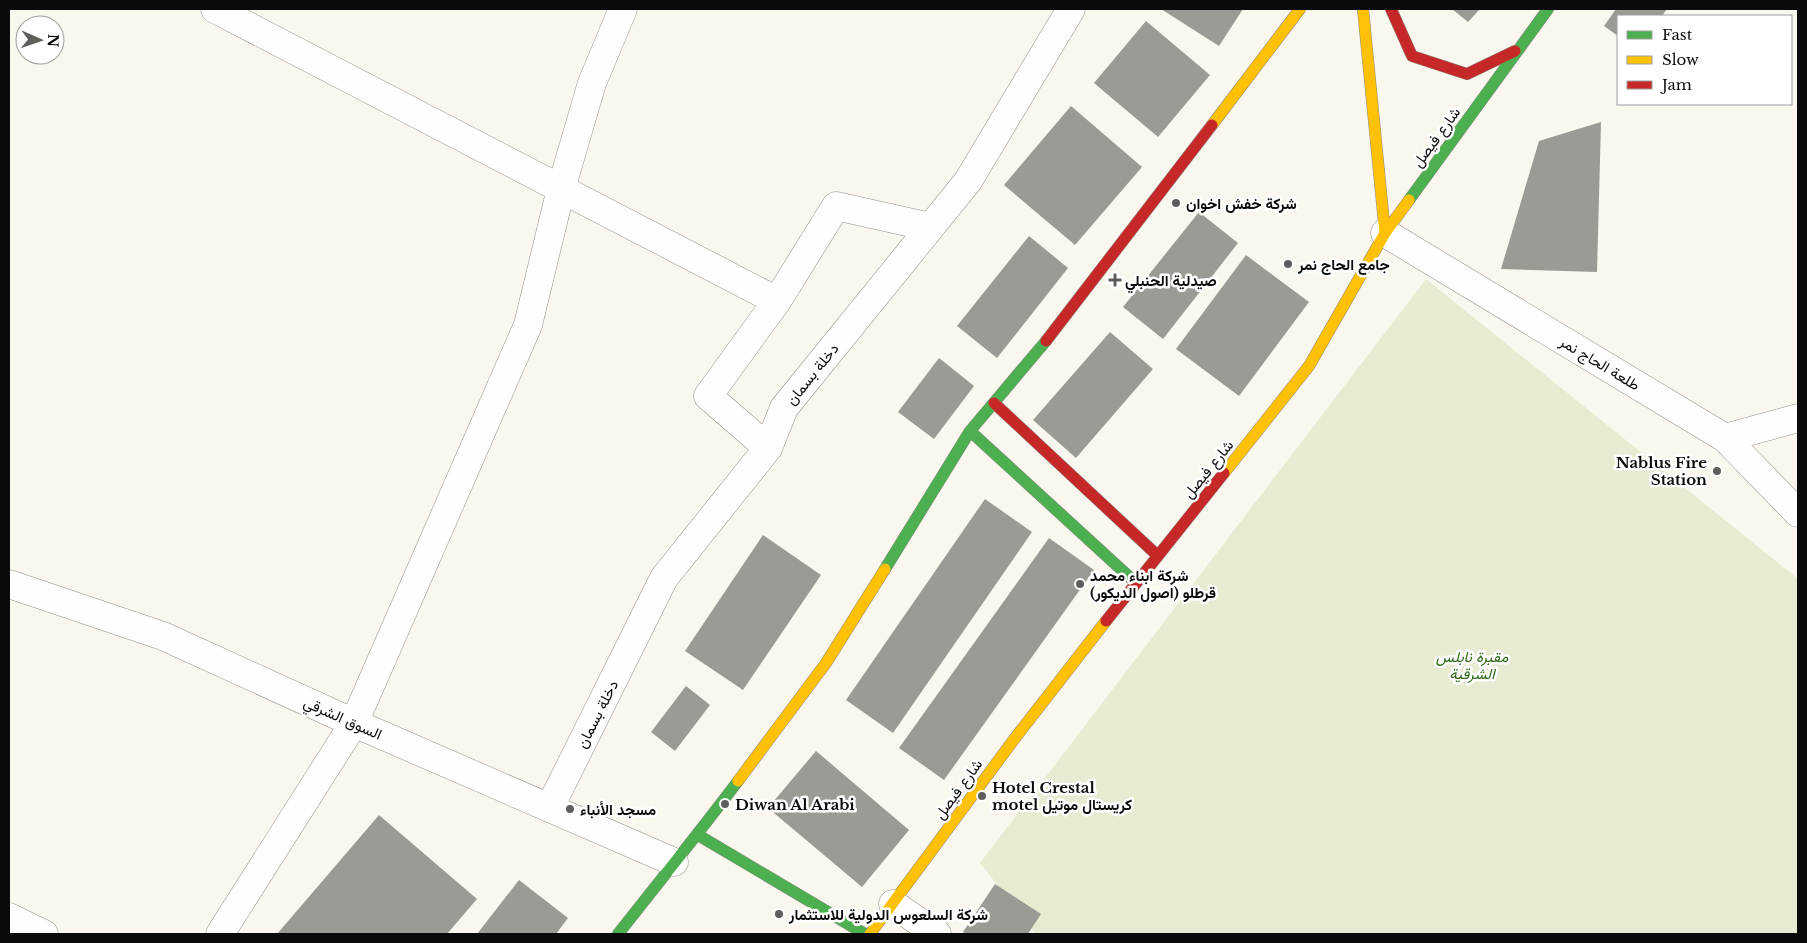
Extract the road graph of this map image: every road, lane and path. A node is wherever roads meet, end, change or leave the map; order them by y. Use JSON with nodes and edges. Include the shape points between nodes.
{"nodes":[{"id":1,"x":215,"y":9,"type":"edge"},
{"id":2,"x":623,"y":9,"type":"edge"},
{"id":3,"x":1072,"y":9,"type":"edge"},
{"id":4,"x":1300,"y":9,"type":"edge"},
{"id":5,"x":1363,"y":9,"type":"edge"},
{"id":6,"x":1391,"y":9,"type":"edge"},
{"id":7,"x":1548,"y":9,"type":"edge"},
{"id":8,"x":1518,"y":50,"type":"junction"},
{"id":9,"x":561,"y":189,"type":"junction"},
{"id":10,"x":930,"y":227,"type":"junction"},
{"id":11,"x":1385,"y":233,"type":"junction"},
{"id":12,"x":777,"y":301,"type":"junction"},
{"id":13,"x":994,"y":403,"type":"junction"},
{"id":14,"x":1798,"y":418,"type":"edge"},
{"id":15,"x":970,"y":431,"type":"junction"},
{"id":16,"x":1725,"y":438,"type":"junction"},
{"id":17,"x":768,"y":448,"type":"junction"},
{"id":18,"x":1798,"y":513,"type":"edge"},
{"id":19,"x":1158,"y":556,"type":"junction"},
{"id":20,"x":1136,"y":583,"type":"junction"},
{"id":21,"x":9,"y":584,"type":"edge"},
{"id":22,"x":354,"y":723,"type":"junction"},
{"id":23,"x":550,"y":807,"type":"junction"},
{"id":24,"x":698,"y":835,"type":"junction"},
{"id":25,"x":674,"y":862,"type":"junction"},
{"id":26,"x":893,"y":904,"type":"junction"},
{"id":27,"x":9,"y":918,"type":"edge"},
{"id":28,"x":44,"y":934,"type":"edge"},
{"id":29,"x":220,"y":934,"type":"edge"},
{"id":30,"x":618,"y":934,"type":"edge"},
{"id":31,"x":865,"y":934,"type":"edge"},
{"id":32,"x":870,"y":934,"type":"edge"},
{"id":33,"x":937,"y":934,"type":"edge"}],
"edges":[{"from":1,"to":9,"type":"street"},
{"from":2,"to":9,"type":"street","via":[[592,83]]},
{"from":3,"to":10,"type":"street","name":"دخلة بسمان","via":[[968,181]]},
{"from":4,"to":13,"type":"main road","via":[[1058,327]]},
{"from":5,"to":11,"type":"main road"},
{"from":6,"to":8,"type":"main road","via":[[1412,56],[1467,74]]},
{"from":7,"to":8,"type":"main road","name":"شارع فيصل"},
{"from":8,"to":11,"type":"main road","name":"شارع فيصل"},
{"from":9,"to":12,"type":"street"},
{"from":9,"to":22,"type":"street","via":[[528,325]]},
{"from":10,"to":12,"type":"street","via":[[836,206]]},
{"from":10,"to":17,"type":"street","name":"دخلة بسمان","via":[[784,408]]},
{"from":11,"to":16,"type":"street","name":"طلعة الحاج نمر"},
{"from":11,"to":19,"type":"main road","name":"شارع فيصل","via":[[1310,366]]},
{"from":12,"to":17,"type":"street","via":[[708,396]]},
{"from":13,"to":15,"type":"main road"},
{"from":13,"to":19,"type":"main road"},
{"from":14,"to":16,"type":"street"},
{"from":15,"to":20,"type":"main road"},
{"from":15,"to":24,"type":"main road","via":[[826,663]]},
{"from":16,"to":18,"type":"street","name":"طلعة الحاج نمر"},
{"from":17,"to":23,"type":"street","name":"دخلة بسمان","via":[[664,578]]},
{"from":19,"to":20,"type":"main road","name":"شارع فيصل"},
{"from":20,"to":26,"type":"main road","name":"شارع فيصل","via":[[1015,738]]},
{"from":21,"to":22,"type":"street","name":"السوق الشرقي","via":[[163,636]]},
{"from":22,"to":23,"type":"street","name":"السوق الشرقي"},
{"from":22,"to":29,"type":"street"},
{"from":23,"to":25,"type":"street","name":"السوق الشرقي"},
{"from":24,"to":25,"type":"main road"},
{"from":24,"to":31,"type":"main road"},
{"from":25,"to":30,"type":"main road"},
{"from":26,"to":32,"type":"main road","name":"شارع فيصل"},
{"from":26,"to":33,"type":"street"},
{"from":27,"to":28,"type":"street"}]}
